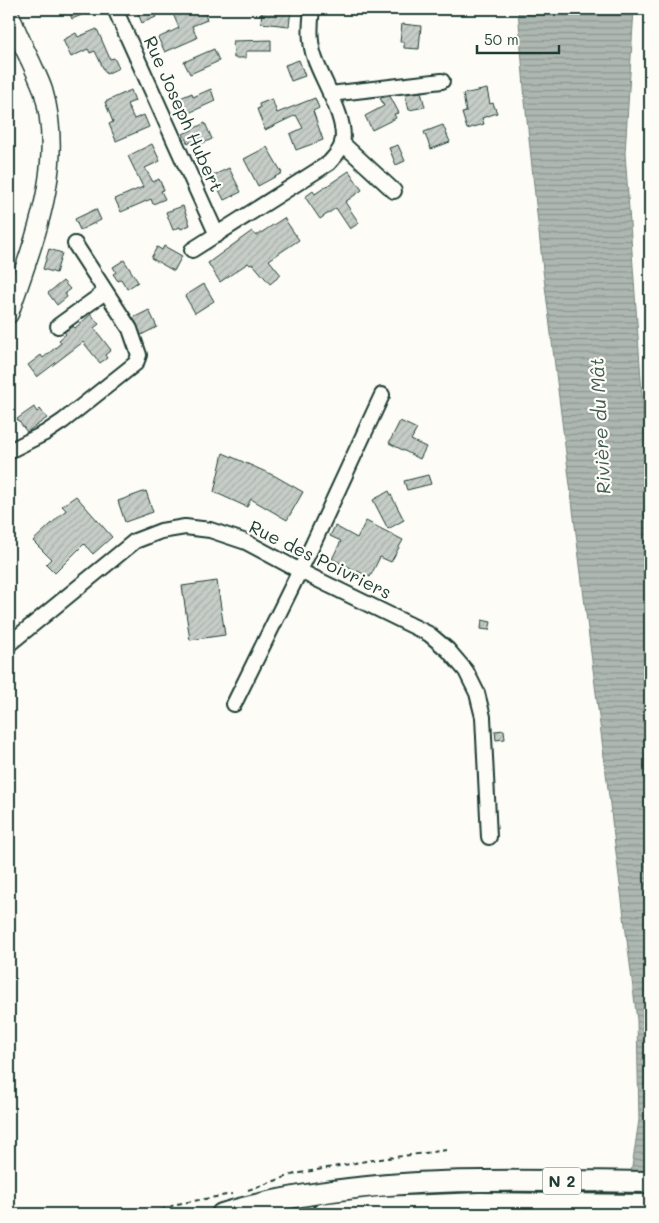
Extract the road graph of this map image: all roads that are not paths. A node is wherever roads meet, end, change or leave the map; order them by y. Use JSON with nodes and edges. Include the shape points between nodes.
{"nodes":[{"id":1,"x":116,"y":9,"type":"edge"},
{"id":2,"x":312,"y":9,"type":"edge"},
{"id":3,"x":9,"y":13,"type":"edge"},
{"id":4,"x":442,"y":80,"type":"dead end"},
{"id":5,"x":330,"y":94,"type":"junction"},
{"id":6,"x":342,"y":144,"type":"junction"},
{"id":7,"x":394,"y":191,"type":"dead end"},
{"id":8,"x":217,"y":235,"type":"junction"},
{"id":9,"x":75,"y":244,"type":"dead end"},
{"id":10,"x":192,"y":250,"type":"dead end"},
{"id":11,"x":105,"y":292,"type":"junction"},
{"id":12,"x":9,"y":314,"type":"edge"},
{"id":13,"x":58,"y":326,"type":"dead end"},
{"id":14,"x":382,"y":395,"type":"dead end"},
{"id":15,"x":9,"y":451,"type":"edge"},
{"id":16,"x":300,"y":571,"type":"junction"},
{"id":17,"x":9,"y":644,"type":"edge"},
{"id":18,"x":234,"y":704,"type":"dead end"},
{"id":19,"x":488,"y":837,"type":"dead end"},
{"id":20,"x":650,"y":1182,"type":"edge"},
{"id":21,"x":650,"y":1205,"type":"edge"},
{"id":22,"x":222,"y":1214,"type":"edge"},
{"id":23,"x":322,"y":1214,"type":"edge"}],
"edges":[{"from":1,"to":8,"type":"street","name":"Rue Joseph Hubert"},
{"from":2,"to":5,"type":"street","via":[[311,43]]},
{"from":3,"to":12,"type":"main road","via":[[43,89],[50,121],[52,158],[40,216]]},
{"from":4,"to":5,"type":"street"},
{"from":5,"to":6,"type":"street","via":[[341,120]]},
{"from":6,"to":7,"type":"street"},
{"from":6,"to":8,"type":"street","via":[[329,163]]},
{"from":8,"to":10,"type":"street"},
{"from":9,"to":11,"type":"street"},
{"from":11,"to":13,"type":"street"},
{"from":11,"to":15,"type":"street","via":[[130,330],[139,355],[136,363],[64,421]]},
{"from":14,"to":16,"type":"street"},
{"from":16,"to":17,"type":"street","name":"Rue des Poivriers","via":[[246,542],[210,530],[185,527],[161,531],[135,541]]},
{"from":16,"to":18,"type":"street"},
{"from":16,"to":19,"type":"street","name":"Rue des Poivriers","via":[[429,634],[466,671],[483,717]]},
{"from":20,"to":22,"type":"highway","number":"N 2","via":[[416,1182],[275,1200]]},
{"from":21,"to":23,"type":"highway","number":"N 2","via":[[480,1203],[381,1207]]}]}
